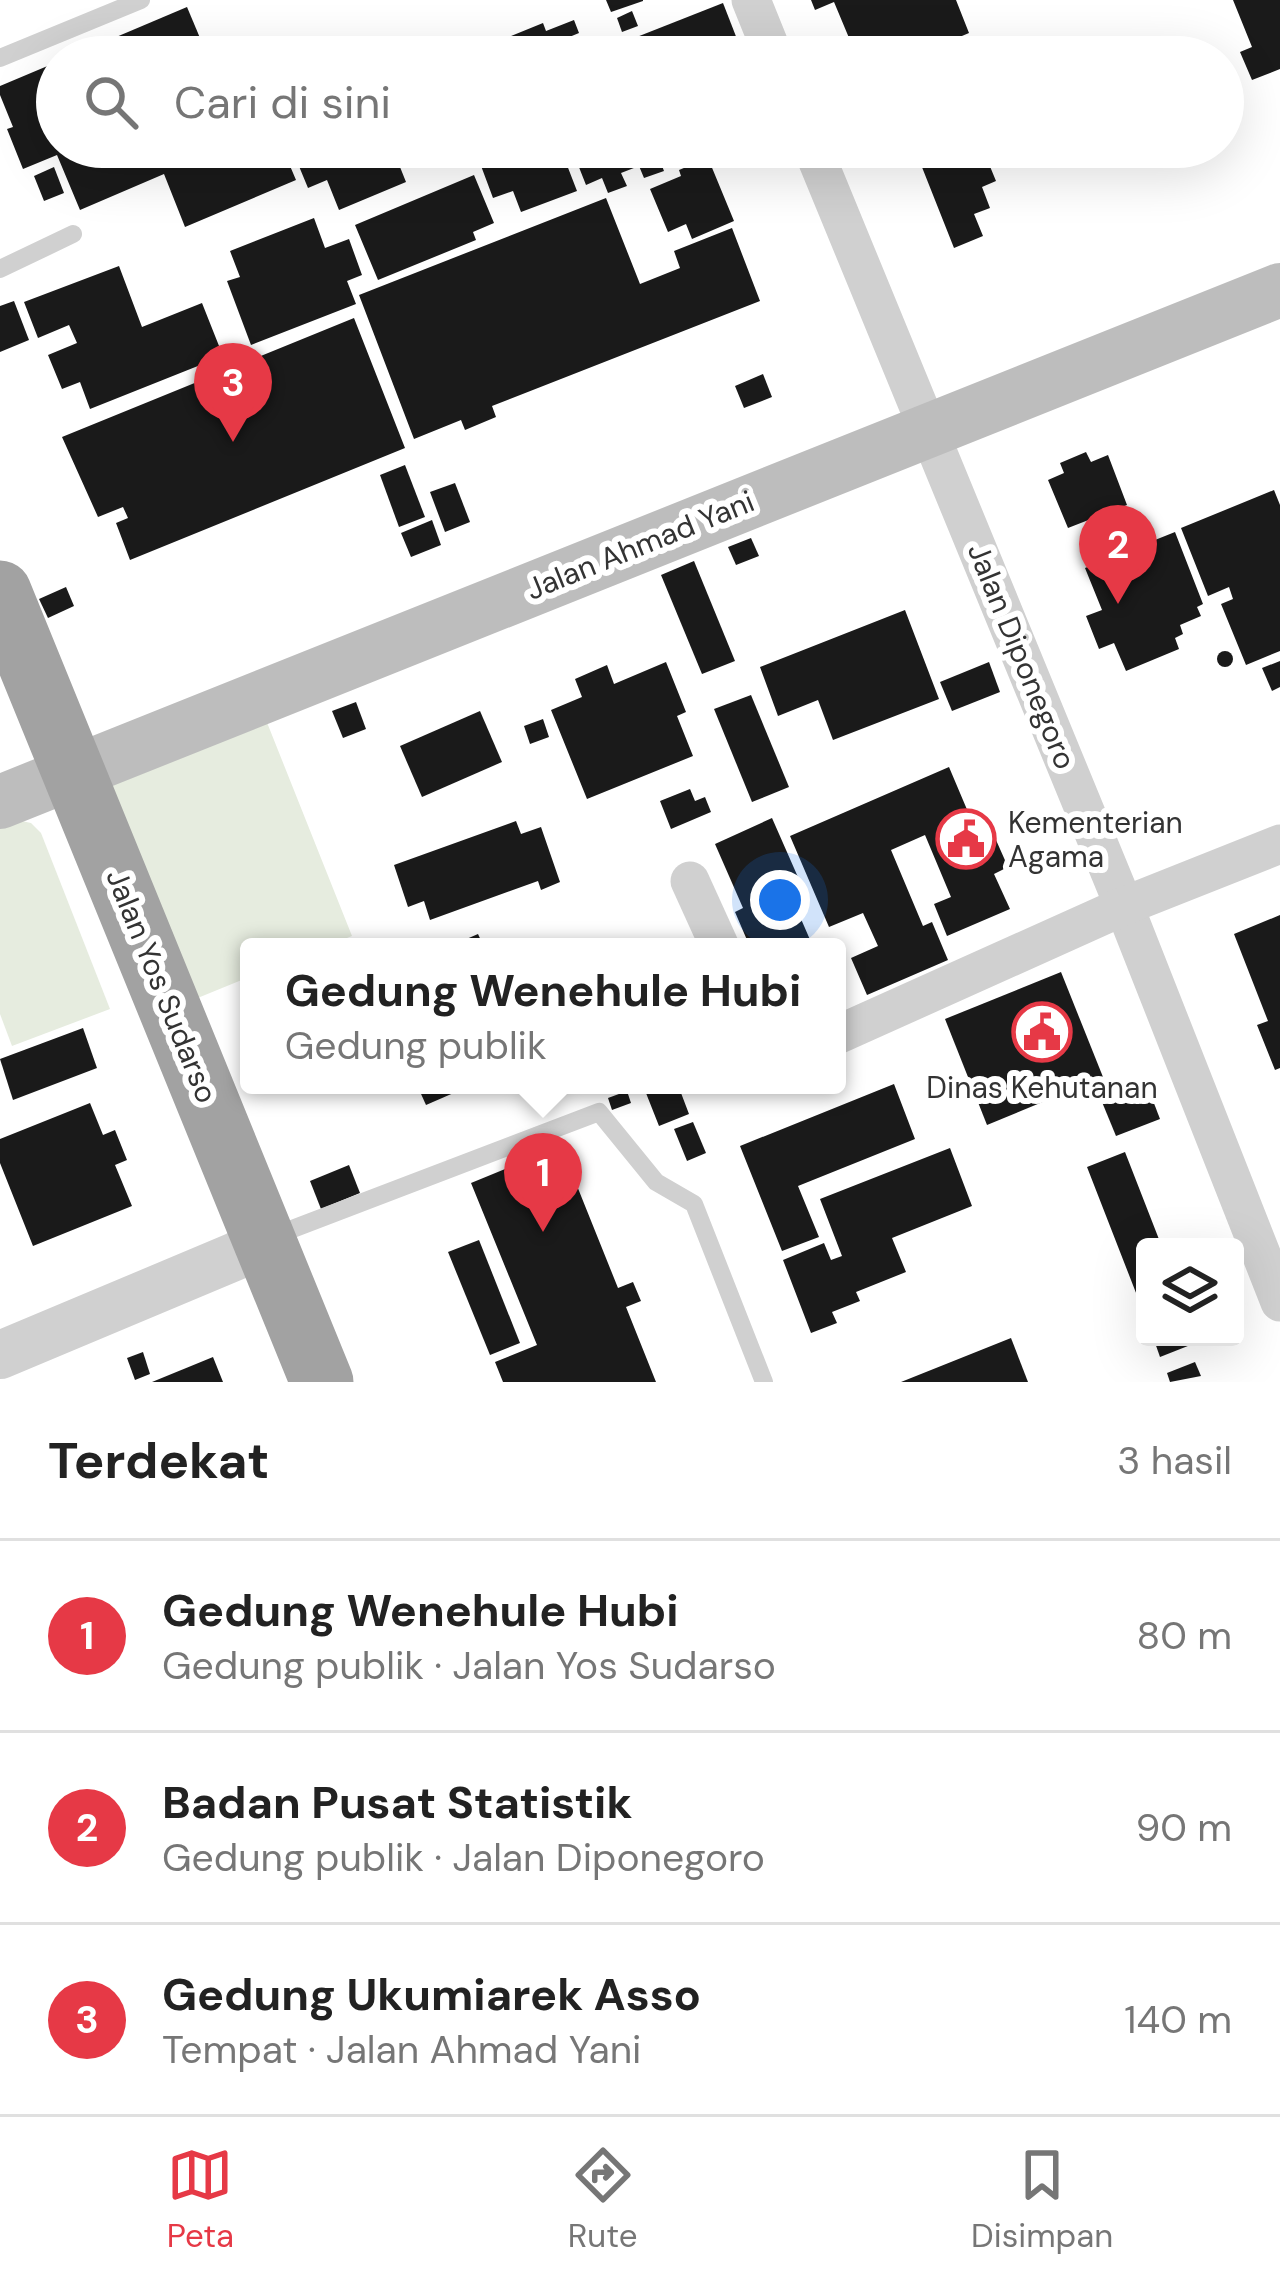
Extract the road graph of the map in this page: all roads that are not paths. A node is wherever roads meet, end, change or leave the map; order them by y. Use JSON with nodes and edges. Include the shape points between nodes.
{"nodes":[{"id":1,"x":141,"y":0,"type":"edge"},
{"id":2,"x":751,"y":0,"type":"edge"},
{"id":3,"x":53,"y":36,"type":"edge"},
{"id":4,"x":766,"y":36,"type":"edge"},
{"id":5,"x":36,"y":43,"type":"edge"},
{"id":6,"x":0,"y":58,"type":"edge"},
{"id":7,"x":821,"y":168,"type":"edge"},
{"id":8,"x":74,"y":234,"type":"dead end"},
{"id":9,"x":0,"y":268,"type":"edge"},
{"id":10,"x":1280,"y":290,"type":"edge"},
{"id":11,"x":929,"y":428,"type":"junction"},
{"id":12,"x":0,"y":592,"type":"edge"},
{"id":13,"x":0,"y":696,"type":"edge"},
{"id":14,"x":37,"y":788,"type":"edge"},
{"id":15,"x":1280,"y":844,"type":"edge"},
{"id":16,"x":690,"y":881,"type":"dead end"},
{"id":17,"x":1124,"y":906,"type":"junction"},
{"id":18,"x":716,"y":938,"type":"edge"},
{"id":19,"x":846,"y":1031,"type":"edge"},
{"id":20,"x":251,"y":1248,"type":"junction"},
{"id":21,"x":1280,"y":1302,"type":"edge"},
{"id":22,"x":0,"y":1355,"type":"edge"},
{"id":23,"x":284,"y":1382,"type":"edge"},
{"id":24,"x":322,"y":1382,"type":"edge"},
{"id":25,"x":764,"y":1382,"type":"edge"}],
"edges":[{"from":1,"to":3,"type":"lane"},
{"from":2,"to":4,"type":"street"},
{"from":5,"to":6,"type":"lane"},
{"from":7,"to":11,"type":"street","name":"Jalan Diponegoro"},
{"from":8,"to":9,"type":"lane"},
{"from":10,"to":11,"type":"main road","name":"Jalan Ahmad Yani"},
{"from":11,"to":14,"type":"main road","name":"Jalan Ahmad Yani"},
{"from":11,"to":17,"type":"street","name":"Jalan Diponegoro"},
{"from":12,"to":14,"type":"highway","name":"Jalan Yos Sudarso"},
{"from":13,"to":14,"type":"highway","name":"Jalan Yos Sudarso"},
{"from":14,"to":20,"type":"highway","name":"Jalan Yos Sudarso"},
{"from":15,"to":17,"type":"street"},
{"from":16,"to":18,"type":"street"},
{"from":17,"to":19,"type":"street"},
{"from":17,"to":21,"type":"street","name":"Jalan Diponegoro"},
{"from":20,"to":22,"type":"street"},
{"from":20,"to":23,"type":"highway","name":"Jalan Yos Sudarso"},
{"from":20,"to":24,"type":"highway","name":"Jalan Yos Sudarso"},
{"from":20,"to":25,"type":"lane","via":[[599,1112],[656,1182],[694,1204]]}]}
